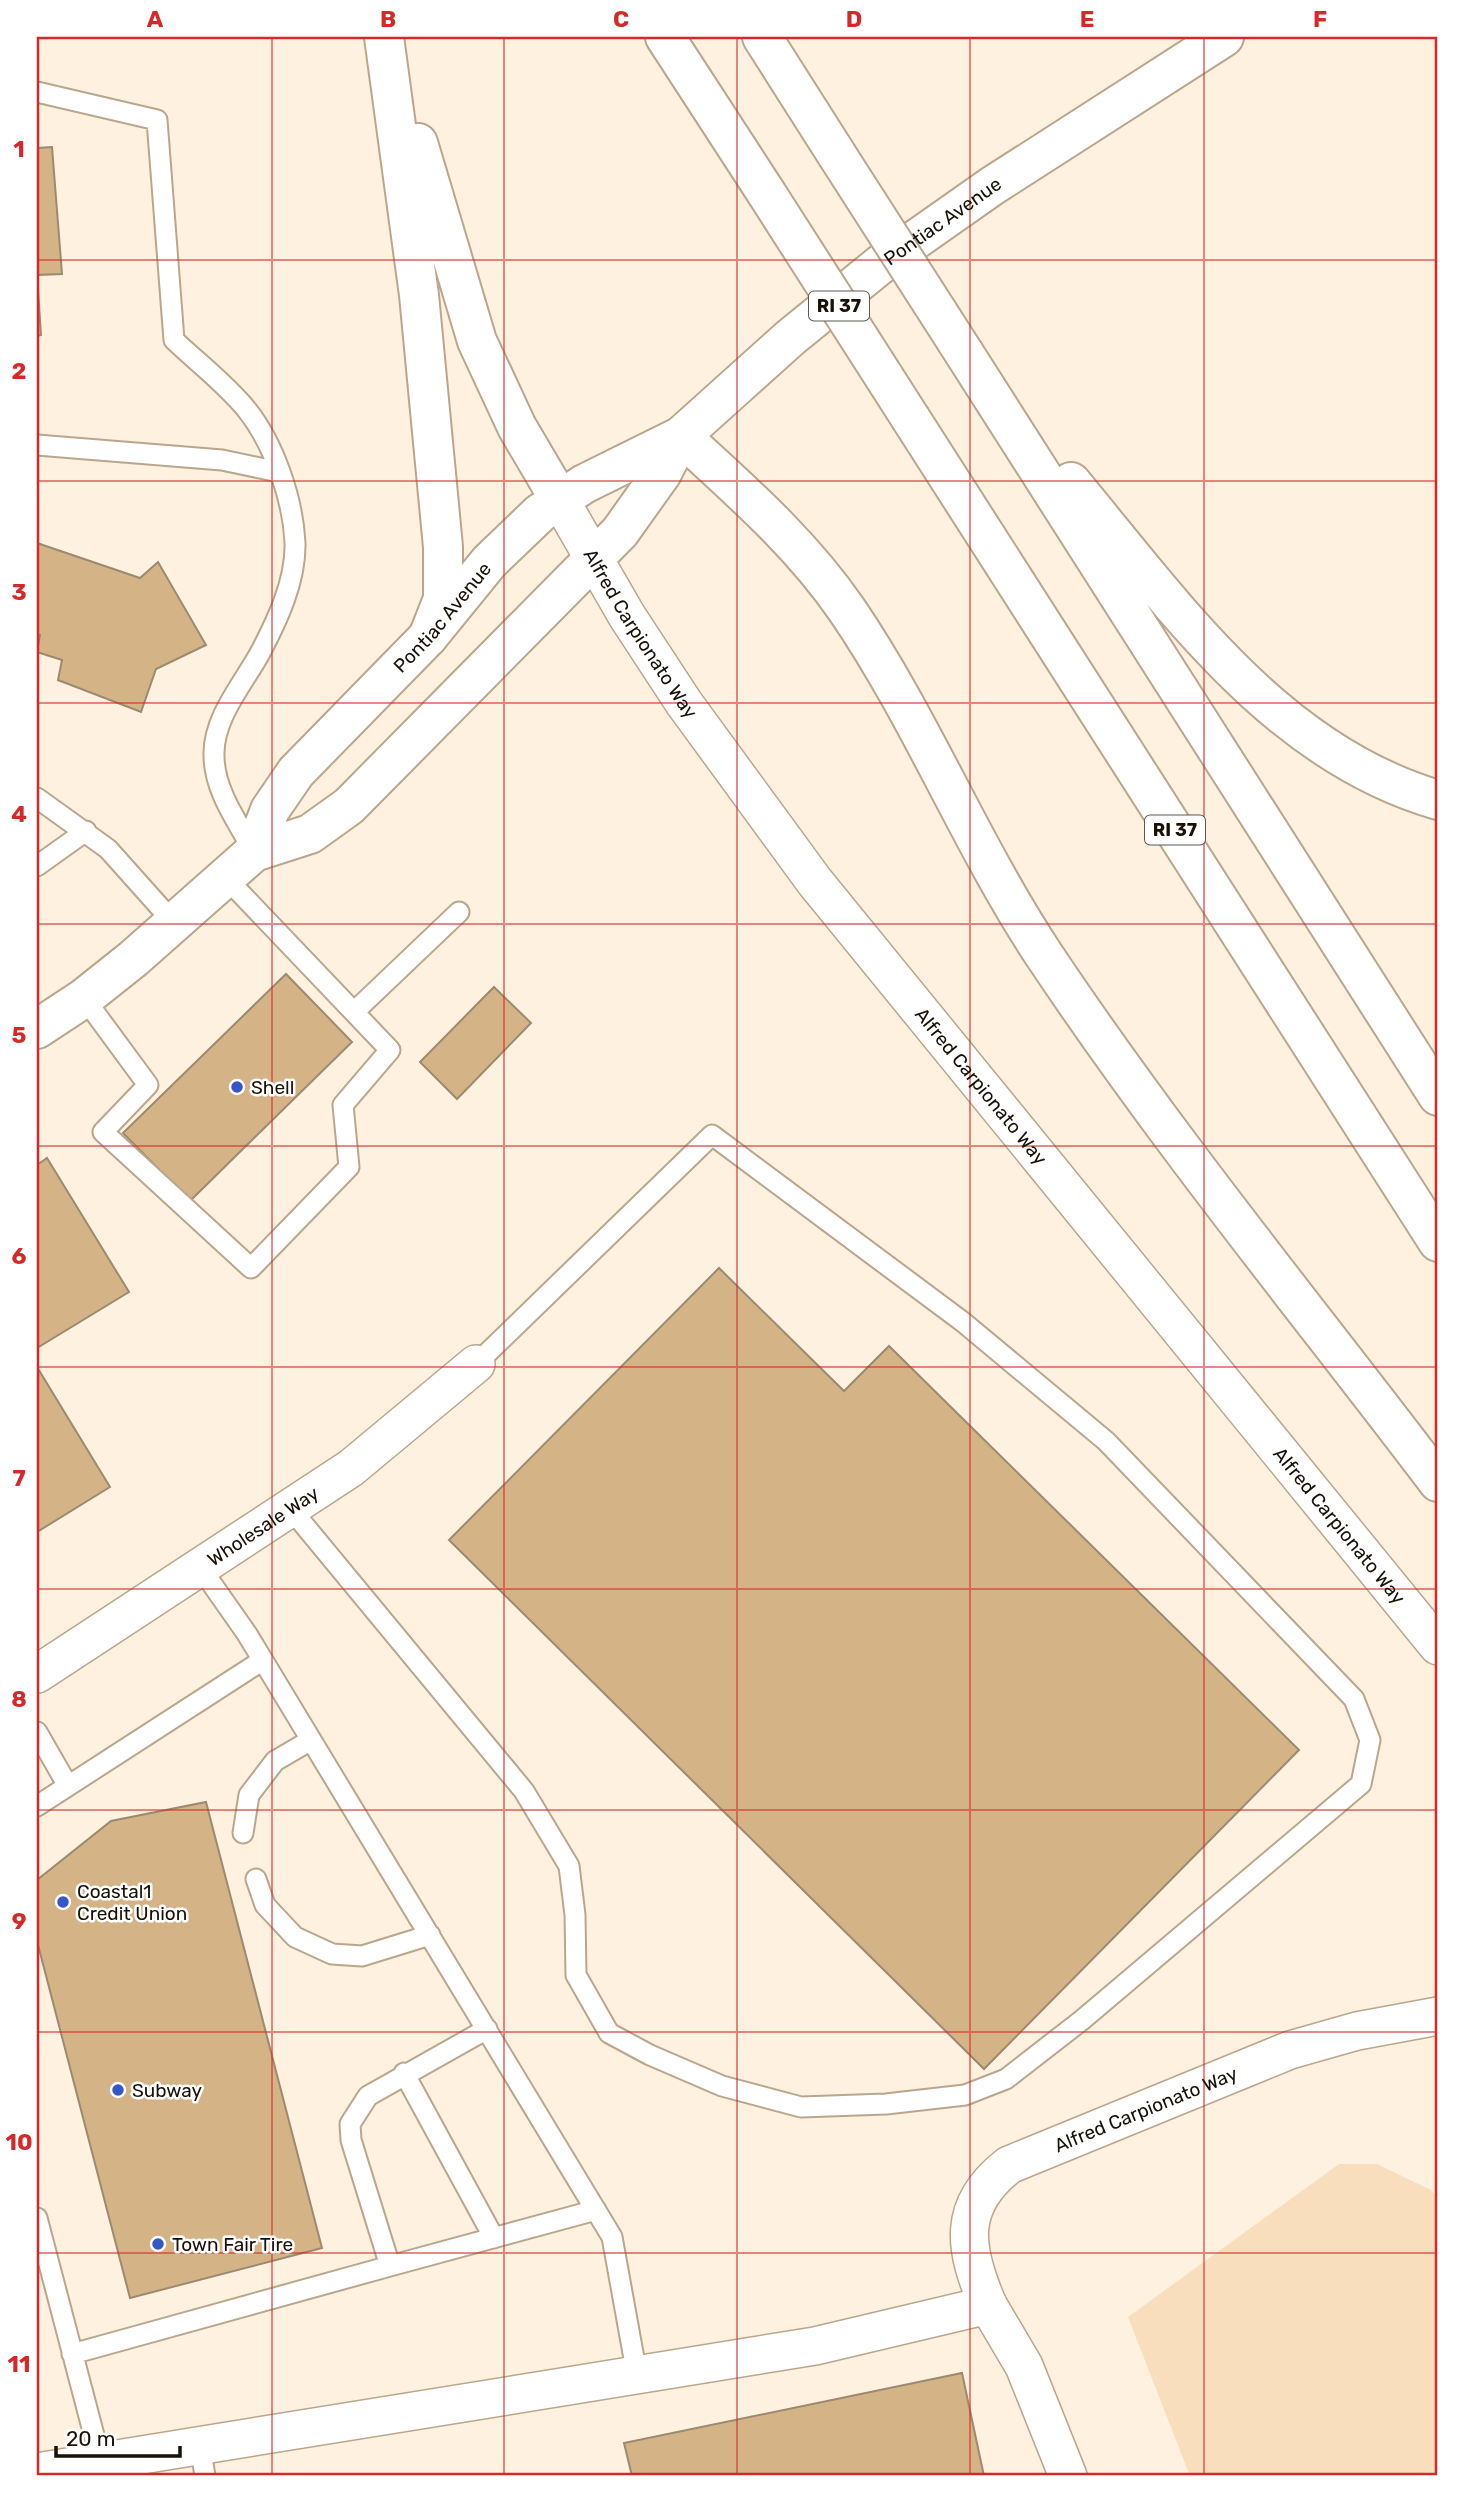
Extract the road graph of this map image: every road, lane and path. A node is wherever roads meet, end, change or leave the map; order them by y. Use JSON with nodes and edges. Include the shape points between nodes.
{"nodes":[{"id":1,"x":385,"y":37,"type":"edge"},
{"id":2,"x":665,"y":37,"type":"edge"},
{"id":3,"x":762,"y":37,"type":"edge"},
{"id":4,"x":1224,"y":37,"type":"edge"},
{"id":5,"x":37,"y":92,"type":"edge"},
{"id":6,"x":964,"y":353,"type":"junction"},
{"id":7,"x":681,"y":436,"type":"junction"},
{"id":8,"x":37,"y":445,"type":"edge"},
{"id":9,"x":279,"y":472,"type":"junction"},
{"id":10,"x":560,"y":500,"type":"junction"},
{"id":11,"x":595,"y":560,"type":"junction"},
{"id":12,"x":428,"y":637,"type":"junction"},
{"id":13,"x":37,"y":798,"type":"edge"},
{"id":14,"x":1438,"y":800,"type":"edge"},
{"id":15,"x":86,"y":831,"type":"junction"},
{"id":16,"x":254,"y":852,"type":"junction"},
{"id":17,"x":37,"y":866,"type":"edge"},
{"id":18,"x":226,"y":878,"type":"junction"},
{"id":19,"x":458,"y":912,"type":"dead end"},
{"id":20,"x":175,"y":924,"type":"junction"},
{"id":21,"x":84,"y":998,"type":"junction"},
{"id":22,"x":354,"y":1012,"type":"junction"},
{"id":23,"x":37,"y":1029,"type":"edge"},
{"id":24,"x":1438,"y":1096,"type":"edge"},
{"id":25,"x":1438,"y":1242,"type":"edge"},
{"id":26,"x":476,"y":1364,"type":"joint"},
{"id":27,"x":1438,"y":1482,"type":"edge"},
{"id":28,"x":290,"y":1508,"type":"junction"},
{"id":29,"x":200,"y":1567,"type":"junction"},
{"id":30,"x":1438,"y":1646,"type":"edge"},
{"id":31,"x":263,"y":1660,"type":"junction"},
{"id":32,"x":37,"y":1674,"type":"edge"},
{"id":33,"x":37,"y":1732,"type":"edge"},
{"id":34,"x":311,"y":1740,"type":"junction"},
{"id":35,"x":68,"y":1786,"type":"junction"},
{"id":36,"x":37,"y":1806,"type":"edge"},
{"id":37,"x":243,"y":1833,"type":"dead end"},
{"id":38,"x":256,"y":1879,"type":"dead end"},
{"id":39,"x":430,"y":1935,"type":"junction"},
{"id":40,"x":1438,"y":2016,"type":"edge"},
{"id":41,"x":487,"y":2029,"type":"junction"},
{"id":42,"x":404,"y":2073,"type":"junction"},
{"id":43,"x":596,"y":2210,"type":"junction"},
{"id":44,"x":37,"y":2218,"type":"edge"},
{"id":45,"x":494,"y":2238,"type":"junction"},
{"id":46,"x":390,"y":2266,"type":"junction"},
{"id":47,"x":988,"y":2305,"type":"junction"},
{"id":48,"x":72,"y":2354,"type":"junction"},
{"id":49,"x":637,"y":2375,"type":"junction"},
{"id":50,"x":202,"y":2461,"type":"edge"},
{"id":51,"x":101,"y":2462,"type":"junction"},
{"id":52,"x":37,"y":2472,"type":"edge"},
{"id":53,"x":1068,"y":2476,"type":"edge"}],
"edges":[{"from":1,"to":10,"type":"main road","via":[[477,341],[517,427]]},
{"from":1,"to":12,"type":"main road","via":[[419,295],[443,547],[443,599]]},
{"from":2,"to":25,"type":"main road","number":"RI 37","bridge":true},
{"from":3,"to":6,"type":"main road","bridge":true},
{"from":4,"to":7,"type":"main road","name":"Pontiac Avenue","via":[[891,257],[799,330]]},
{"from":5,"to":9,"type":"lane","via":[[157,120],[174,340],[248,412]]},
{"from":6,"to":14,"type":"main road","via":[[1180,613],[1253,689],[1328,751],[1384,781]]},
{"from":6,"to":24,"type":"main road"},
{"from":7,"to":10,"type":"main road","name":"Pontiac Avenue"},
{"from":7,"to":11,"type":"main road","name":"Pontiac Avenue","via":[[643,503]]},
{"from":7,"to":27,"type":"main road","via":[[792,540],[846,608],[917,725],[988,864],[1057,975]]},
{"from":8,"to":9,"type":"lane","via":[[222,460]]},
{"from":9,"to":16,"type":"lane","via":[[295,543],[292,569],[273,629],[223,716],[214,751],[221,789]]},
{"from":10,"to":11,"type":"street","name":"Alfred Carpionato Way"},
{"from":10,"to":12,"type":"main road","name":"Pontiac Avenue","via":[[489,562]]},
{"from":11,"to":16,"type":"main road","name":"Pontiac Avenue","via":[[349,806],[310,834]]},
{"from":11,"to":30,"type":"street","name":"Alfred Carpionato Way","via":[[684,703],[815,882]]},
{"from":12,"to":16,"type":"main road","name":"Pontiac Avenue","via":[[289,781],[270,810]]},
{"from":13,"to":15,"type":"lane"},
{"from":15,"to":17,"type":"lane"},
{"from":15,"to":20,"type":"lane","via":[[118,859]]},
{"from":16,"to":18,"type":"main road","name":"Pontiac Avenue"},
{"from":18,"to":20,"type":"main road","name":"Pontiac Avenue"},
{"from":18,"to":22,"type":"lane"},
{"from":19,"to":22,"type":"lane"},
{"from":20,"to":21,"type":"main road","name":"Pontiac Avenue"},
{"from":21,"to":22,"type":"lane","via":[[148,1085],[103,1132],[251,1268],[349,1167],[343,1105],[390,1050]]},
{"from":21,"to":23,"type":"main road","name":"Pontiac Avenue"},
{"from":26,"to":28,"type":"street","name":"Wholesale Way","via":[[351,1468]]},
{"from":26,"to":28,"type":"lane","via":[[712,1135],[963,1322],[1106,1441],[1354,1699],[1370,1740],[1361,1784],[1006,2079],[965,2095],[802,2107],[722,2086],[609,2033],[576,1975],[569,1866],[524,1791]]},
{"from":28,"to":29,"type":"street","name":"Wholesale Way"},
{"from":29,"to":31,"type":"lane"},
{"from":29,"to":32,"type":"street","name":"Wholesale Way"},
{"from":31,"to":34,"type":"lane"},
{"from":31,"to":35,"type":"lane"},
{"from":33,"to":35,"type":"lane"},
{"from":34,"to":37,"type":"lane","via":[[275,1760],[249,1795]]},
{"from":34,"to":39,"type":"lane"},
{"from":35,"to":36,"type":"lane"},
{"from":38,"to":39,"type":"lane","via":[[265,1905],[295,1937],[332,1954],[362,1956]]},
{"from":39,"to":41,"type":"lane"},
{"from":40,"to":47,"type":"street","name":"Alfred Carpionato Way","via":[[1357,2031],[1290,2050],[1009,2165],[984,2188],[971,2214],[971,2259]]},
{"from":41,"to":42,"type":"lane"},
{"from":41,"to":43,"type":"lane"},
{"from":42,"to":45,"type":"lane"},
{"from":42,"to":46,"type":"lane","via":[[368,2096],[351,2124],[351,2140]]},
{"from":43,"to":45,"type":"lane"},
{"from":43,"to":49,"type":"lane","via":[[612,2237]]},
{"from":44,"to":48,"type":"lane"},
{"from":45,"to":46,"type":"lane"},
{"from":46,"to":48,"type":"lane"},
{"from":47,"to":49,"type":"street","via":[[815,2346]]},
{"from":47,"to":53,"type":"street","name":"Alfred Carpionato Way","via":[[1024,2366]]},
{"from":48,"to":51,"type":"lane"},
{"from":49,"to":50,"type":"street"},
{"from":50,"to":51,"type":"street"},
{"from":51,"to":52,"type":"street"}]}
